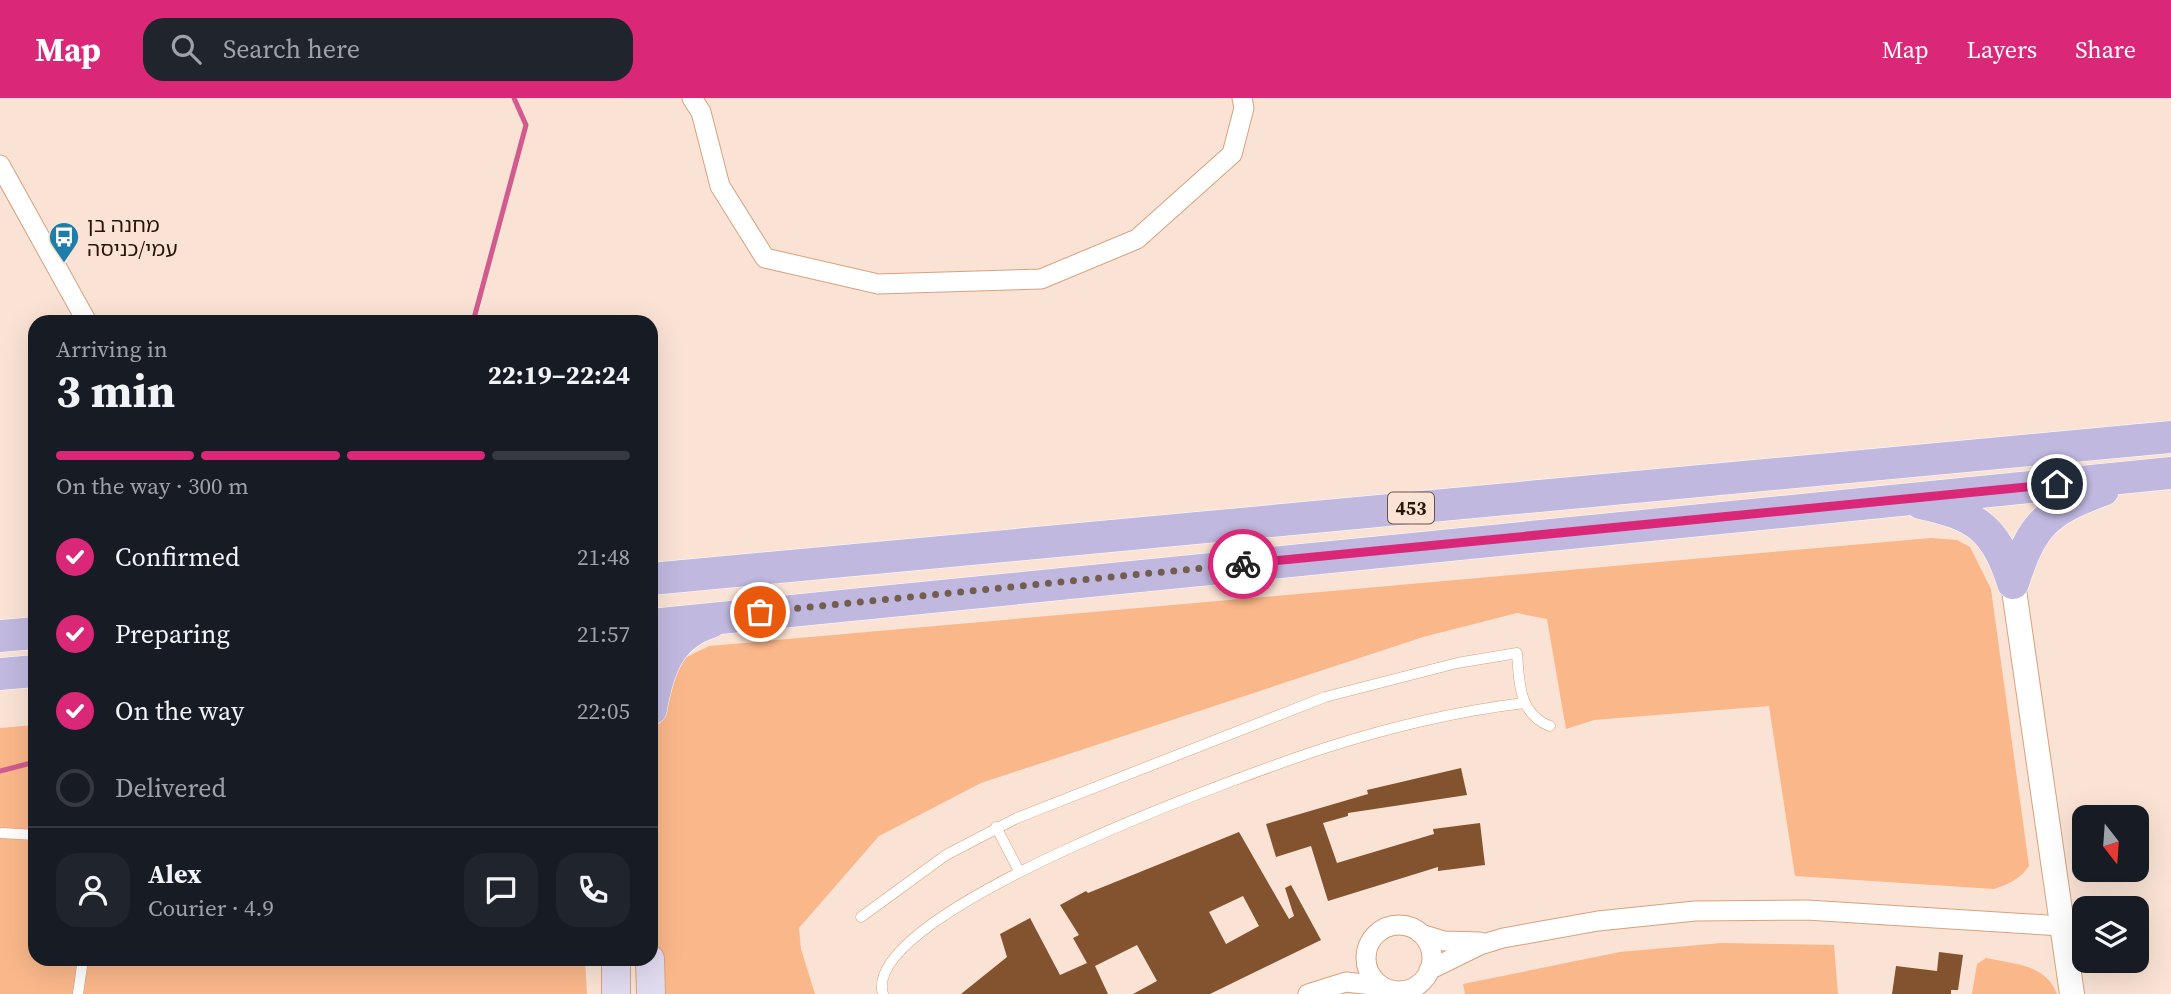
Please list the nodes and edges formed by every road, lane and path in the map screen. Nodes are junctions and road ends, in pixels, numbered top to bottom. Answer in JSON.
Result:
{"nodes":[{"id":1,"x":692,"y":98,"type":"edge"},
{"id":2,"x":1241,"y":98,"type":"edge"},
{"id":3,"x":0,"y":165,"type":"edge"},
{"id":4,"x":83,"y":315,"type":"edge"},
{"id":5,"x":2171,"y":437,"type":"edge"},
{"id":6,"x":2171,"y":473,"type":"edge"},
{"id":7,"x":2139,"y":477,"type":"junction"},
{"id":8,"x":1899,"y":499,"type":"junction"},
{"id":9,"x":658,"y":578,"type":"edge"},
{"id":10,"x":2014,"y":583,"type":"junction"},
{"id":11,"x":732,"y":615,"type":"junction"},
{"id":12,"x":658,"y":624,"type":"edge"},
{"id":13,"x":28,"y":634,"type":"edge"},
{"id":14,"x":0,"y":636,"type":"edge"},
{"id":15,"x":28,"y":672,"type":"edge"},
{"id":16,"x":0,"y":674,"type":"edge"},
{"id":17,"x":658,"y":679,"type":"edge"},
{"id":18,"x":1524,"y":703,"type":"junction"},
{"id":19,"x":1550,"y":726,"type":"dead end"},
{"id":20,"x":996,"y":827,"type":"junction"},
{"id":21,"x":2,"y":833,"type":"dead end"},
{"id":22,"x":28,"y":835,"type":"edge"},
{"id":23,"x":1019,"y":872,"type":"junction"},
{"id":24,"x":861,"y":918,"type":"dead end"},
{"id":25,"x":2062,"y":926,"type":"junction"},
{"id":26,"x":1421,"y":934,"type":"junction"},
{"id":27,"x":1491,"y":941,"type":"junction"},
{"id":28,"x":1368,"y":948,"type":"junction"},
{"id":29,"x":82,"y":966,"type":"edge"},
{"id":30,"x":616,"y":966,"type":"edge"},
{"id":31,"x":649,"y":966,"type":"edge"},
{"id":32,"x":1429,"y":970,"type":"junction"},
{"id":33,"x":1381,"y":986,"type":"junction"},
{"id":34,"x":1315,"y":991,"type":"edge"},
{"id":35,"x":78,"y":994,"type":"edge"},
{"id":36,"x":616,"y":994,"type":"edge"},
{"id":37,"x":651,"y":994,"type":"edge"},
{"id":38,"x":883,"y":994,"type":"edge"},
{"id":39,"x":2072,"y":994,"type":"edge"}],
"edges":[{"from":1,"to":2,"type":"street"},
{"from":3,"to":4,"type":"street"},
{"from":5,"to":9,"type":"main road","number":"453"},
{"from":6,"to":7,"type":"main road","number":"453"},
{"from":7,"to":8,"type":"main road","number":"453"},
{"from":7,"to":10,"type":"main road"},
{"from":8,"to":10,"type":"main road"},
{"from":8,"to":11,"type":"main road","number":"453"},
{"from":10,"to":25,"type":"street"},
{"from":11,"to":12,"type":"main road","number":"453"},
{"from":11,"to":17,"type":"main road"},
{"from":13,"to":14,"type":"main road"},
{"from":15,"to":16,"type":"main road"},
{"from":18,"to":19,"type":"lane"},
{"from":18,"to":20,"type":"lane"},
{"from":18,"to":23,"type":"lane"},
{"from":20,"to":23,"type":"lane"},
{"from":20,"to":24,"type":"lane"},
{"from":21,"to":22,"type":"lane"},
{"from":23,"to":38,"type":"lane"},
{"from":25,"to":27,"type":"street"},
{"from":25,"to":39,"type":"street"},
{"from":26,"to":27,"type":"street"},
{"from":26,"to":28,"type":"street"},
{"from":26,"to":32,"type":"street"},
{"from":27,"to":32,"type":"street"},
{"from":28,"to":33,"type":"street"},
{"from":28,"to":34,"type":"street"},
{"from":29,"to":35,"type":"lane"},
{"from":30,"to":36,"type":"main road"},
{"from":31,"to":37,"type":"main road"},
{"from":32,"to":33,"type":"street"},
{"from":33,"to":34,"type":"street"}]}
